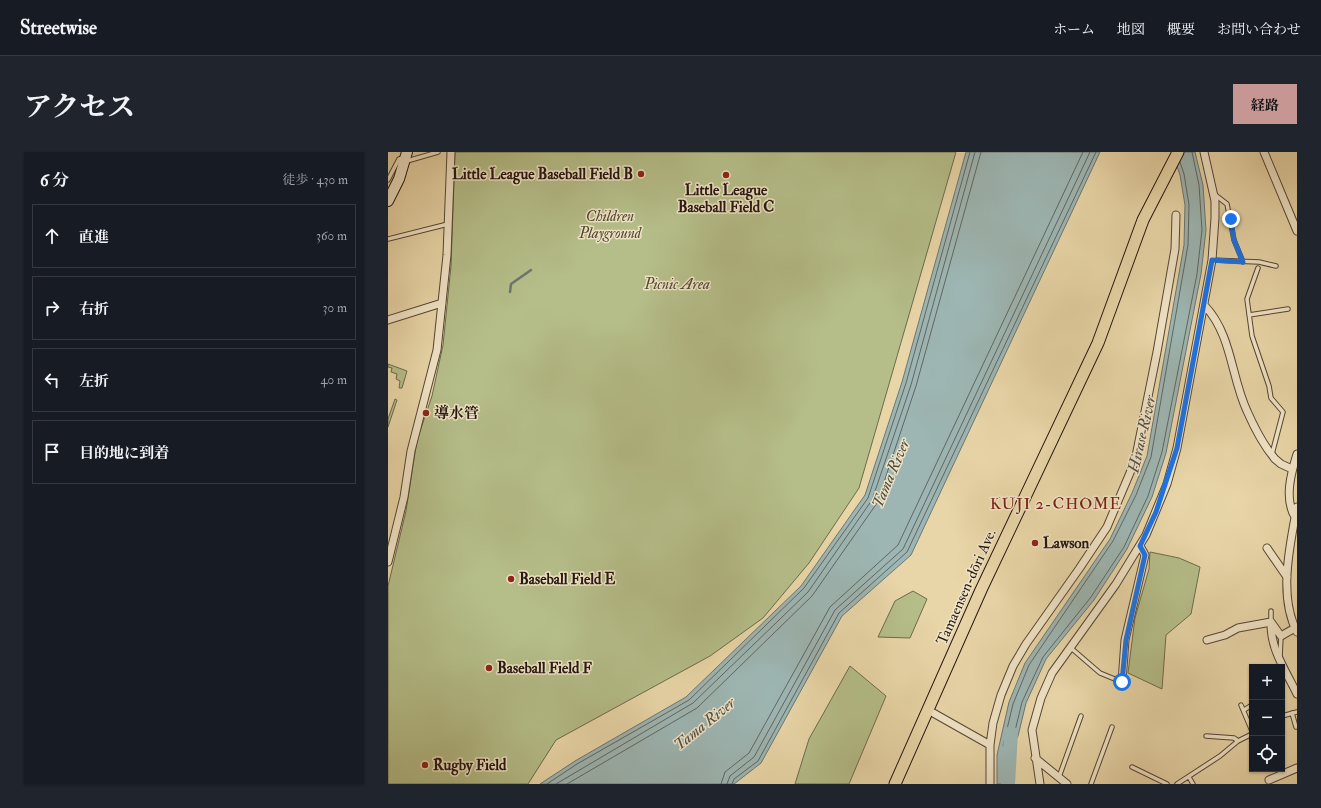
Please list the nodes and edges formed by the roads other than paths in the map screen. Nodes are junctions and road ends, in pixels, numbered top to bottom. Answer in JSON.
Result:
{"nodes":[{"id":1,"x":438,"y":152,"type":"edge"},
{"id":2,"x":451,"y":152,"type":"edge"},
{"id":3,"x":1178,"y":152,"type":"edge"},
{"id":4,"x":1204,"y":152,"type":"edge"},
{"id":5,"x":1264,"y":152,"type":"edge"},
{"id":6,"x":406,"y":156,"type":"edge"},
{"id":7,"x":388,"y":180,"type":"edge"},
{"id":8,"x":1213,"y":194,"type":"junction"},
{"id":9,"x":388,"y":201,"type":"edge"},
{"id":10,"x":1176,"y":215,"type":"dead end"},
{"id":11,"x":449,"y":224,"type":"junction"},
{"id":12,"x":1297,"y":231,"type":"edge"},
{"id":13,"x":388,"y":239,"type":"edge"},
{"id":14,"x":1212,"y":260,"type":"junction"},
{"id":15,"x":1243,"y":262,"type":"junction"},
{"id":16,"x":1276,"y":266,"type":"dead end"},
{"id":17,"x":1258,"y":268,"type":"dead end"},
{"id":18,"x":442,"y":303,"type":"junction"},
{"id":19,"x":1204,"y":306,"type":"junction"},
{"id":20,"x":1288,"y":309,"type":"dead end"},
{"id":21,"x":1249,"y":315,"type":"junction"},
{"id":22,"x":388,"y":320,"type":"edge"},
{"id":23,"x":1297,"y":454,"type":"edge"},
{"id":24,"x":1272,"y":455,"type":"junction"},
{"id":25,"x":1292,"y":469,"type":"junction"},
{"id":26,"x":1297,"y":507,"type":"edge"},
{"id":27,"x":1295,"y":517,"type":"junction"},
{"id":28,"x":1140,"y":546,"type":"junction"},
{"id":29,"x":1267,"y":548,"type":"dead end"},
{"id":30,"x":388,"y":562,"type":"edge"},
{"id":31,"x":1287,"y":577,"type":"junction"},
{"id":32,"x":1272,"y":611,"type":"dead end"},
{"id":33,"x":1271,"y":622,"type":"junction"},
{"id":34,"x":1296,"y":630,"type":"edge"},
{"id":35,"x":1281,"y":636,"type":"junction"},
{"id":36,"x":1207,"y":640,"type":"dead end"},
{"id":37,"x":1070,"y":647,"type":"junction"},
{"id":38,"x":1280,"y":658,"type":"junction"},
{"id":39,"x":1282,"y":664,"type":"edge"},
{"id":40,"x":1285,"y":672,"type":"edge"},
{"id":41,"x":1122,"y":682,"type":"joint"},
{"id":42,"x":1297,"y":694,"type":"edge"},
{"id":43,"x":1241,"y":705,"type":"dead end"},
{"id":44,"x":1249,"y":708,"type":"edge"},
{"id":45,"x":928,"y":710,"type":"junction"},
{"id":46,"x":1244,"y":710,"type":"junction"},
{"id":47,"x":1297,"y":712,"type":"edge"},
{"id":48,"x":1292,"y":713,"type":"junction"},
{"id":49,"x":1285,"y":715,"type":"edge"},
{"id":50,"x":1081,"y":716,"type":"dead end"},
{"id":51,"x":1249,"y":724,"type":"edge"},
{"id":52,"x":1296,"y":727,"type":"edge"},
{"id":53,"x":1112,"y":728,"type":"dead end"},
{"id":54,"x":1249,"y":734,"type":"edge"},
{"id":55,"x":1206,"y":736,"type":"dead end"},
{"id":56,"x":1238,"y":741,"type":"junction"},
{"id":57,"x":990,"y":745,"type":"junction"},
{"id":58,"x":1035,"y":758,"type":"junction"},
{"id":59,"x":1132,"y":767,"type":"dead end"},
{"id":60,"x":1297,"y":768,"type":"edge"},
{"id":61,"x":1059,"y":777,"type":"junction"},
{"id":62,"x":1189,"y":777,"type":"junction"},
{"id":63,"x":1269,"y":780,"type":"dead end"},
{"id":64,"x":895,"y":784,"type":"edge"},
{"id":65,"x":990,"y":784,"type":"edge"},
{"id":66,"x":1040,"y":784,"type":"edge"},
{"id":67,"x":1067,"y":784,"type":"edge"},
{"id":68,"x":1091,"y":784,"type":"edge"},
{"id":69,"x":1167,"y":784,"type":"edge"},
{"id":70,"x":1177,"y":784,"type":"edge"},
{"id":71,"x":1193,"y":784,"type":"edge"}],
"edges":[{"from":1,"to":6,"type":"lane"},
{"from":2,"to":11,"type":"street"},
{"from":3,"to":45,"type":"main road","name":"Tamaensen-dōri Ave."},
{"from":4,"to":8,"type":"street"},
{"from":5,"to":12,"type":"street"},
{"from":6,"to":7,"type":"lane"},
{"from":6,"to":9,"type":"street"},
{"from":8,"to":14,"type":"street"},
{"from":8,"to":15,"type":"lane"},
{"from":10,"to":57,"type":"street"},
{"from":11,"to":13,"type":"lane"},
{"from":11,"to":18,"type":"street"},
{"from":14,"to":15,"type":"lane"},
{"from":14,"to":19,"type":"street"},
{"from":15,"to":16,"type":"lane"},
{"from":17,"to":21,"type":"lane"},
{"from":18,"to":22,"type":"street"},
{"from":18,"to":30,"type":"street"},
{"from":19,"to":24,"type":"street"},
{"from":19,"to":28,"type":"street"},
{"from":20,"to":21,"type":"lane"},
{"from":21,"to":24,"type":"lane"},
{"from":23,"to":25,"type":"street"},
{"from":24,"to":25,"type":"street"},
{"from":25,"to":27,"type":"street"},
{"from":26,"to":27,"type":"street"},
{"from":27,"to":31,"type":"street"},
{"from":28,"to":37,"type":"street"},
{"from":28,"to":41,"type":"street"},
{"from":29,"to":31,"type":"street"},
{"from":31,"to":34,"type":"street"},
{"from":32,"to":33,"type":"lane"},
{"from":33,"to":35,"type":"street"},
{"from":33,"to":36,"type":"street"},
{"from":33,"to":38,"type":"street"},
{"from":34,"to":35,"type":"street"},
{"from":35,"to":38,"type":"lane"},
{"from":37,"to":41,"type":"lane"},
{"from":37,"to":58,"type":"street"},
{"from":38,"to":39,"type":"street"},
{"from":40,"to":42,"type":"street"},
{"from":43,"to":46,"type":"lane"},
{"from":44,"to":46,"type":"lane"},
{"from":45,"to":57,"type":"street"},
{"from":45,"to":64,"type":"main road","name":"Tamaensen-dōri Ave."},
{"from":46,"to":51,"type":"lane"},
{"from":47,"to":48,"type":"lane"},
{"from":48,"to":49,"type":"lane"},
{"from":48,"to":52,"type":"lane"},
{"from":50,"to":61,"type":"lane"},
{"from":53,"to":68,"type":"lane"},
{"from":54,"to":56,"type":"lane"},
{"from":55,"to":56,"type":"lane"},
{"from":56,"to":62,"type":"lane"},
{"from":57,"to":65,"type":"street"},
{"from":58,"to":61,"type":"street"},
{"from":58,"to":66,"type":"street"},
{"from":59,"to":69,"type":"lane"},
{"from":60,"to":63,"type":"street"},
{"from":61,"to":67,"type":"street"},
{"from":62,"to":70,"type":"lane"},
{"from":62,"to":71,"type":"lane"}]}
